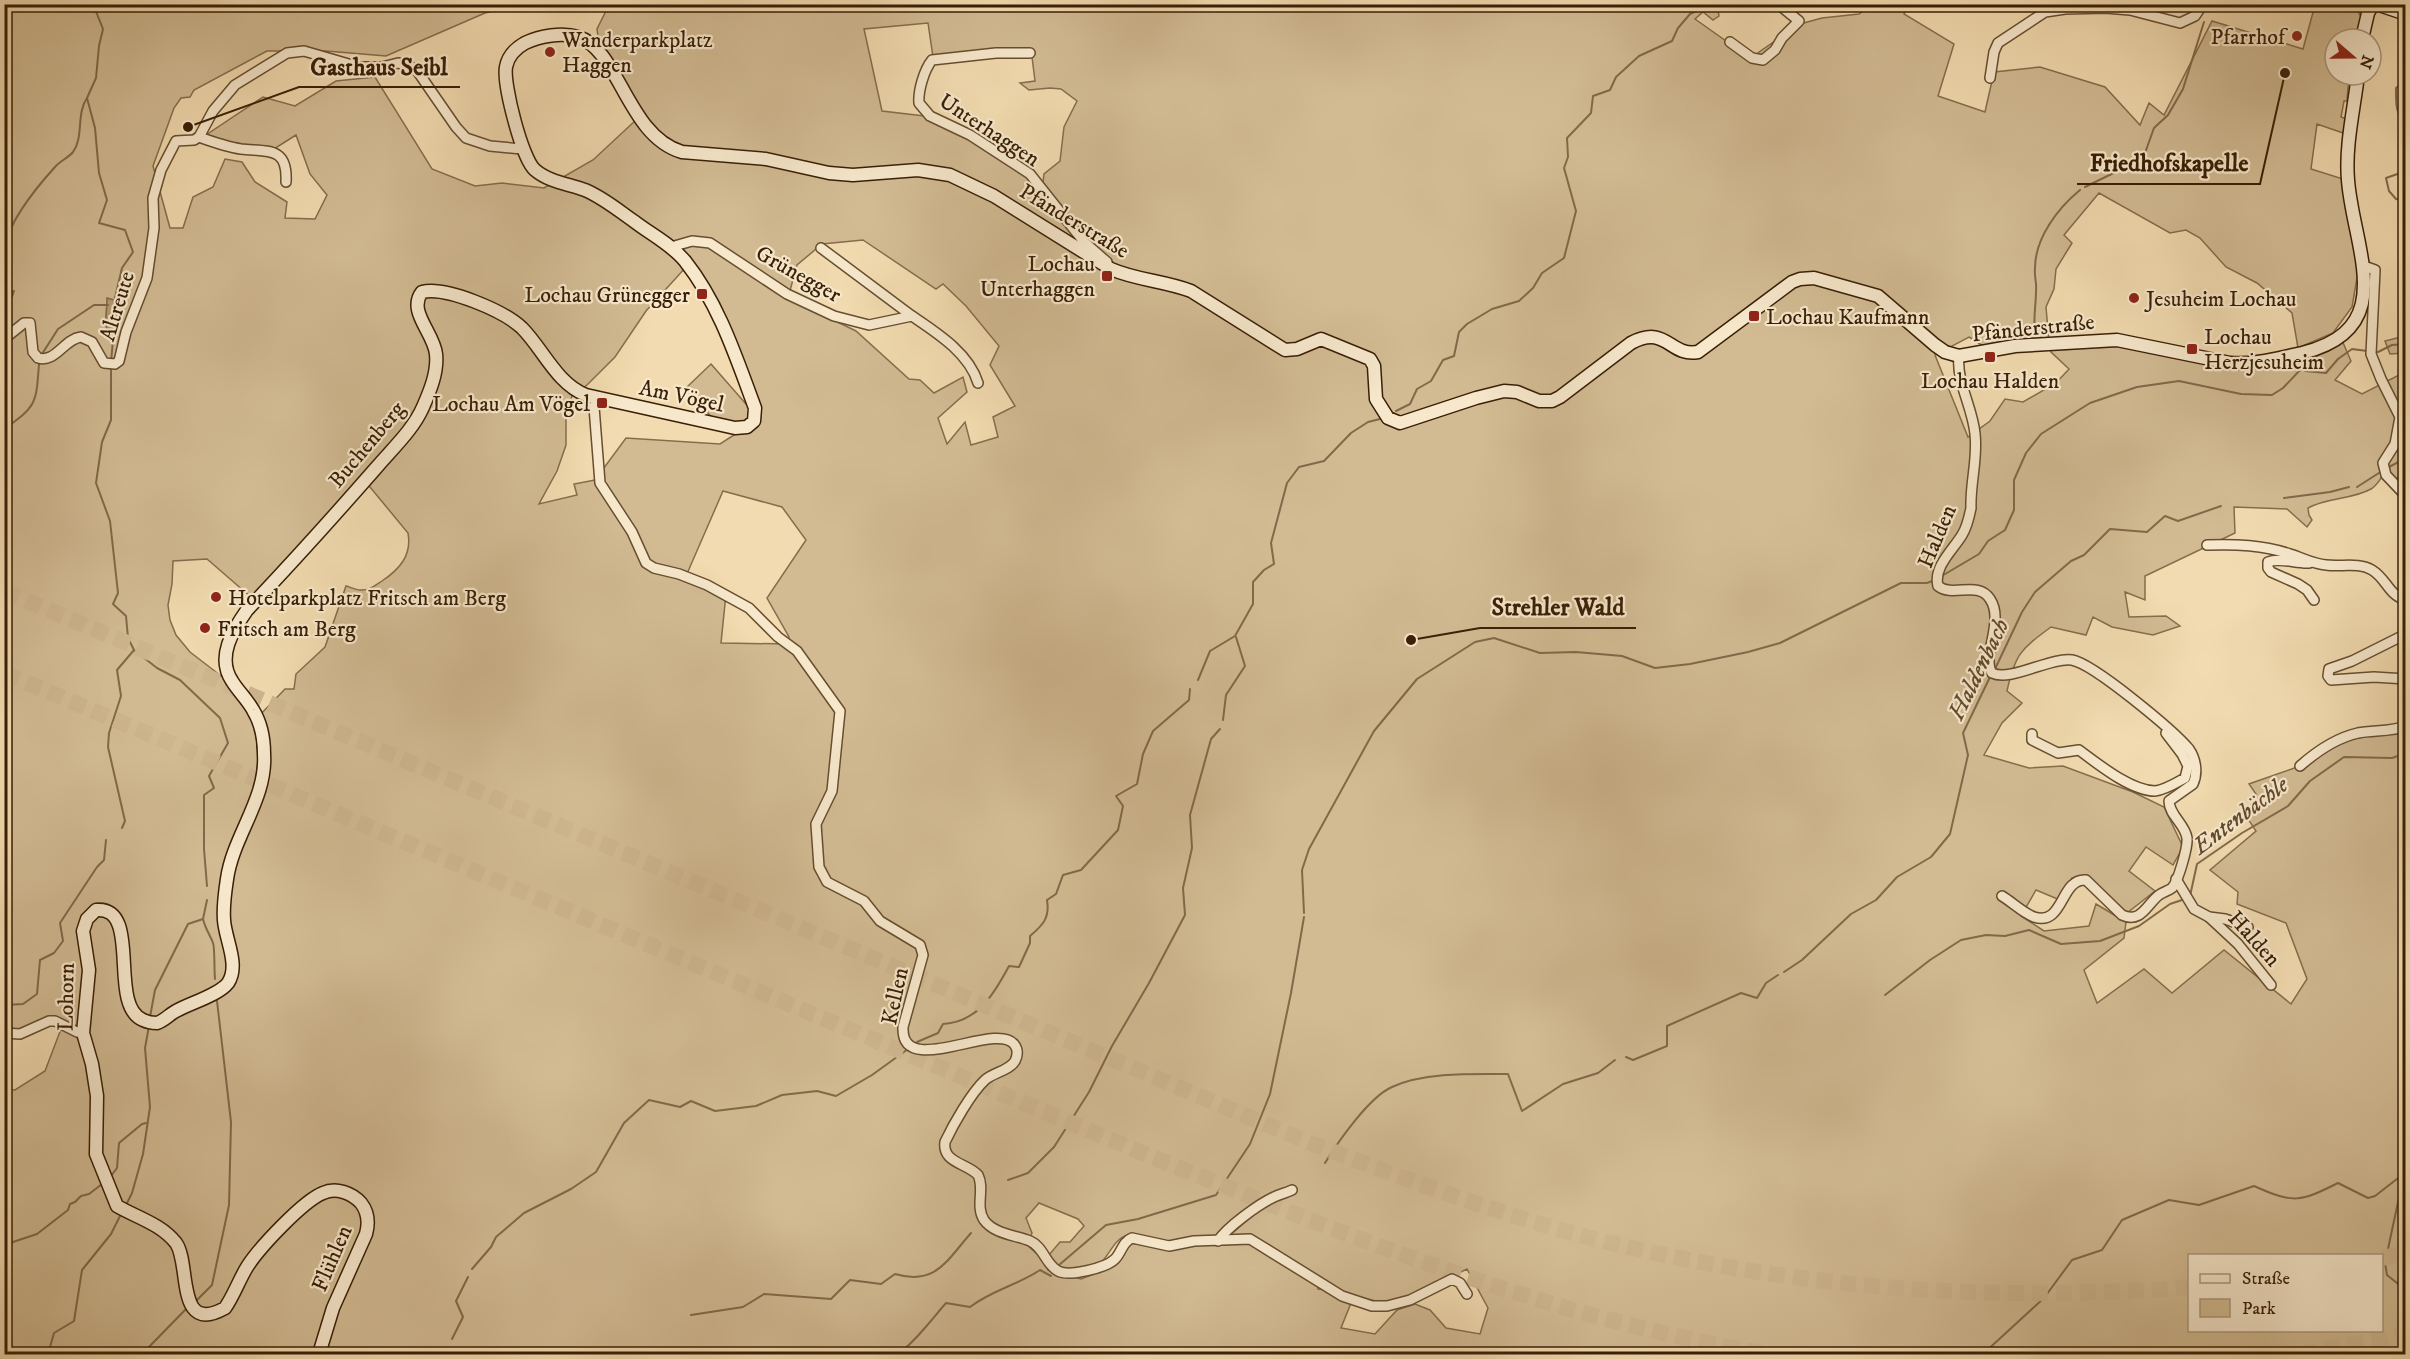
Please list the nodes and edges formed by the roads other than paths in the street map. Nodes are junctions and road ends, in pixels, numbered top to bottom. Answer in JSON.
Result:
{"nodes":[{"id":1,"x":1778,"y":4,"type":"edge"},
{"id":2,"x":2204,"y":4,"type":"edge"},
{"id":3,"x":2374,"y":4,"type":"edge"},
{"id":4,"x":2406,"y":14,"type":"edge"},
{"id":5,"x":2365,"y":27,"type":"edge"},
{"id":6,"x":1730,"y":42,"type":"dead end"},
{"id":7,"x":1030,"y":53,"type":"dead end"},
{"id":8,"x":1990,"y":78,"type":"dead end"},
{"id":9,"x":2357,"y":87,"type":"edge"},
{"id":10,"x":199,"y":137,"type":"junction"},
{"id":11,"x":522,"y":149,"type":"junction"},
{"id":12,"x":286,"y":182,"type":"dead end"},
{"id":13,"x":671,"y":247,"type":"junction"},
{"id":14,"x":821,"y":248,"type":"dead end"},
{"id":15,"x":2364,"y":266,"type":"junction"},
{"id":16,"x":1111,"y":269,"type":"junction"},
{"id":17,"x":912,"y":316,"type":"junction"},
{"id":18,"x":4,"y":339,"type":"edge"},
{"id":19,"x":541,"y":351,"type":"joint"},
{"id":20,"x":1959,"y":356,"type":"junction"},
{"id":21,"x":978,"y":383,"type":"dead end"},
{"id":22,"x":596,"y":398,"type":"junction"},
{"id":23,"x":755,"y":418,"type":"joint"},
{"id":24,"x":2406,"y":496,"type":"edge"},
{"id":25,"x":2207,"y":545,"type":"dead end"},
{"id":26,"x":2313,"y":563,"type":"junction"},
{"id":27,"x":2314,"y":600,"type":"dead end"},
{"id":28,"x":2406,"y":600,"type":"edge"},
{"id":29,"x":2406,"y":634,"type":"edge"},
{"id":30,"x":2406,"y":679,"type":"edge"},
{"id":31,"x":257,"y":718,"type":"joint"},
{"id":32,"x":2162,"y":725,"type":"junction"},
{"id":33,"x":2406,"y":726,"type":"edge"},
{"id":34,"x":2031,"y":734,"type":"dead end"},
{"id":35,"x":2300,"y":766,"type":"dead end"},
{"id":36,"x":2176,"y":879,"type":"junction"},
{"id":37,"x":2002,"y":896,"type":"dead end"},
{"id":38,"x":2209,"y":917,"type":"junction"},
{"id":39,"x":2248,"y":927,"type":"dead end"},
{"id":40,"x":2271,"y":985,"type":"dead end"},
{"id":41,"x":4,"y":1033,"type":"edge"},
{"id":42,"x":83,"y":1033,"type":"junction"},
{"id":43,"x":1292,"y":1190,"type":"dead end"},
{"id":44,"x":339,"y":1191,"type":"joint"},
{"id":45,"x":1218,"y":1241,"type":"junction"},
{"id":46,"x":1467,"y":1294,"type":"dead end"},
{"id":47,"x":319,"y":1354,"type":"edge"}],
"edges":[{"from":1,"to":6,"type":"street"},
{"from":2,"to":8,"type":"street"},
{"from":3,"to":4,"type":"street"},
{"from":3,"to":5,"type":"street"},
{"from":7,"to":16,"type":"street","name":"Unterhaggen"},
{"from":9,"to":15,"type":"street","name":"Pfänderstraße"},
{"from":10,"to":11,"type":"street"},
{"from":10,"to":12,"type":"street"},
{"from":10,"to":18,"type":"street","name":"Altreute"},
{"from":11,"to":13,"type":"street","name":"Pfänderstraße"},
{"from":11,"to":16,"type":"street","name":"Pfänderstraße"},
{"from":13,"to":17,"type":"street","name":"Grünegger"},
{"from":13,"to":23,"type":"street","name":"Pfänderstraße"},
{"from":14,"to":17,"type":"street","name":"Grünegger"},
{"from":15,"to":20,"type":"street","name":"Pfänderstraße"},
{"from":15,"to":24,"type":"street"},
{"from":16,"to":20,"type":"street","name":"Pfänderstraße"},
{"from":17,"to":21,"type":"street","name":"Grünegger"},
{"from":19,"to":22,"type":"street","name":"Am Vögel"},
{"from":19,"to":31,"type":"street","name":"Buchenberg"},
{"from":20,"to":32,"type":"street","name":"Halden"},
{"from":22,"to":23,"type":"street","name":"Am Vögel"},
{"from":22,"to":45,"type":"street","name":"Kellen"},
{"from":25,"to":26,"type":"street"},
{"from":26,"to":27,"type":"street"},
{"from":26,"to":28,"type":"street"},
{"from":29,"to":30,"type":"street"},
{"from":31,"to":42,"type":"street","name":"Lohorn"},
{"from":32,"to":34,"type":"street","name":"Halden"},
{"from":32,"to":36,"type":"street","name":"Halden"},
{"from":33,"to":35,"type":"street"},
{"from":36,"to":37,"type":"street","name":"Halden"},
{"from":36,"to":38,"type":"street","name":"Halden"},
{"from":38,"to":39,"type":"street","name":"Halden"},
{"from":38,"to":40,"type":"street","name":"Halden"},
{"from":41,"to":42,"type":"street"},
{"from":42,"to":44,"type":"street","name":"Lohorn"},
{"from":43,"to":45,"type":"street"},
{"from":44,"to":47,"type":"street","name":"Flühlen"},
{"from":45,"to":46,"type":"street"}]}
